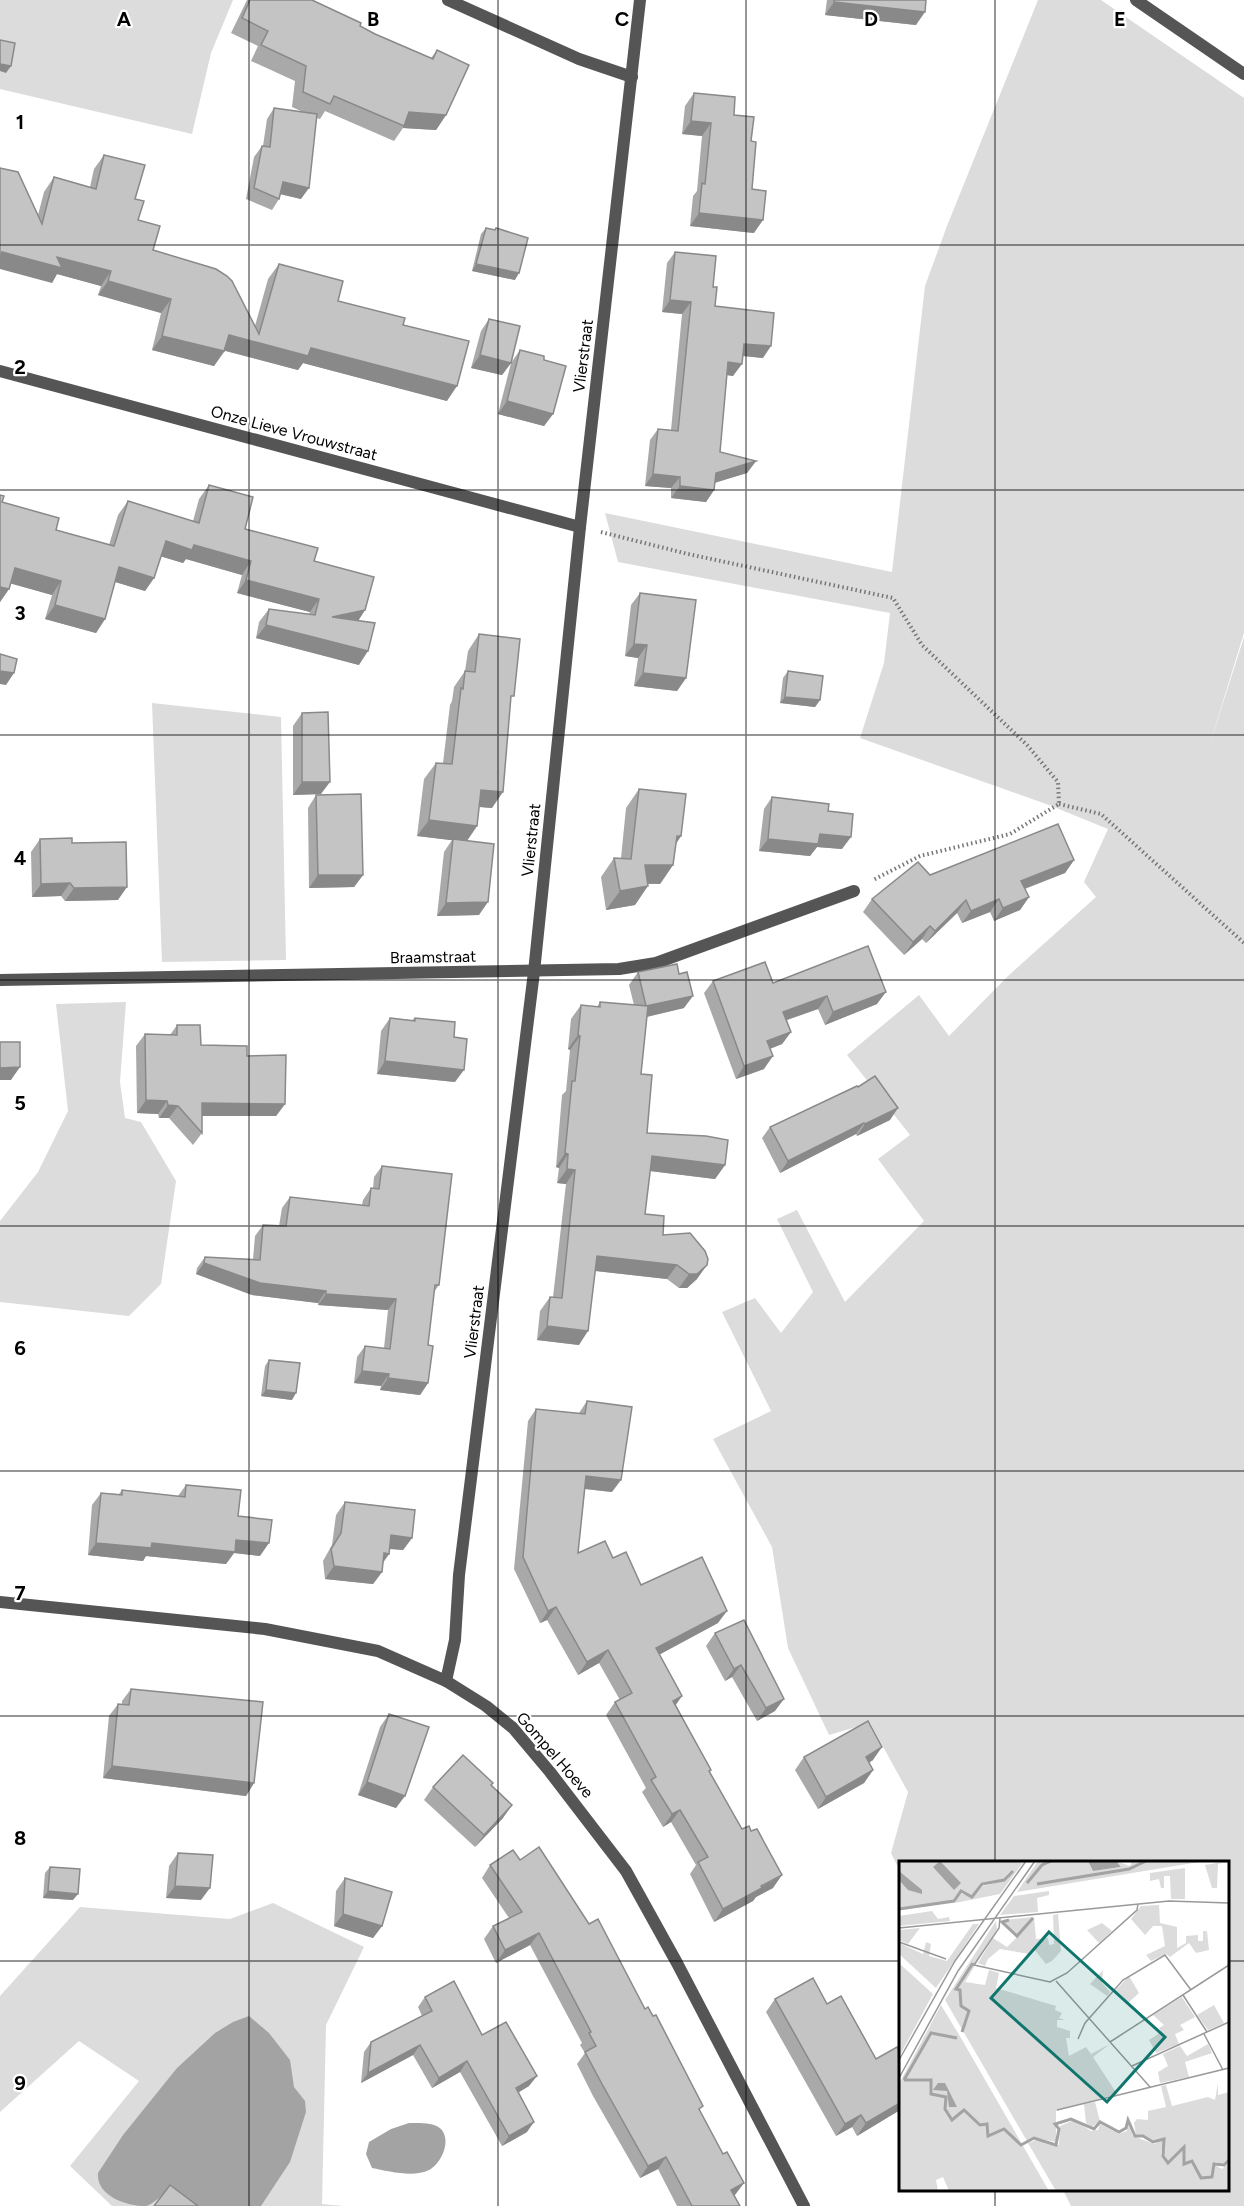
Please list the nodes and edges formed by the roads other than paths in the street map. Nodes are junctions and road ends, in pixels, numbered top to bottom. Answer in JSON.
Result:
{"nodes":[{"id":1,"x":448,"y":0,"type":"edge"},
{"id":2,"x":640,"y":0,"type":"edge"},
{"id":3,"x":1136,"y":0,"type":"edge"},
{"id":4,"x":1244,"y":74,"type":"edge"},
{"id":5,"x":632,"y":77,"type":"junction"},
{"id":6,"x":0,"y":371,"type":"edge"},
{"id":7,"x":580,"y":527,"type":"junction"},
{"id":8,"x":854,"y":891,"type":"road end"},
{"id":9,"x":534,"y":972,"type":"junction"},
{"id":10,"x":0,"y":980,"type":"edge"},
{"id":11,"x":0,"y":1602,"type":"edge"},
{"id":12,"x":446,"y":1681,"type":"junction"},
{"id":13,"x":804,"y":2206,"type":"edge"}],
"edges":[{"from":1,"to":5,"type":"street"},
{"from":2,"to":5,"type":"street","name":"Vlierstraat"},
{"from":3,"to":4,"type":"street"},
{"from":5,"to":7,"type":"street","name":"Vlierstraat"},
{"from":6,"to":7,"type":"street","name":"Onze Lieve Vrouwstraat"},
{"from":7,"to":9,"type":"street","name":"Vlierstraat"},
{"from":8,"to":9,"type":"street","name":"Braamstraat"},
{"from":9,"to":10,"type":"street","name":"Braamstraat"},
{"from":9,"to":12,"type":"street","name":"Vlierstraat"},
{"from":11,"to":12,"type":"street","name":"Gompel Hoeve"},
{"from":12,"to":13,"type":"street","name":"Gompel Hoeve"}]}
